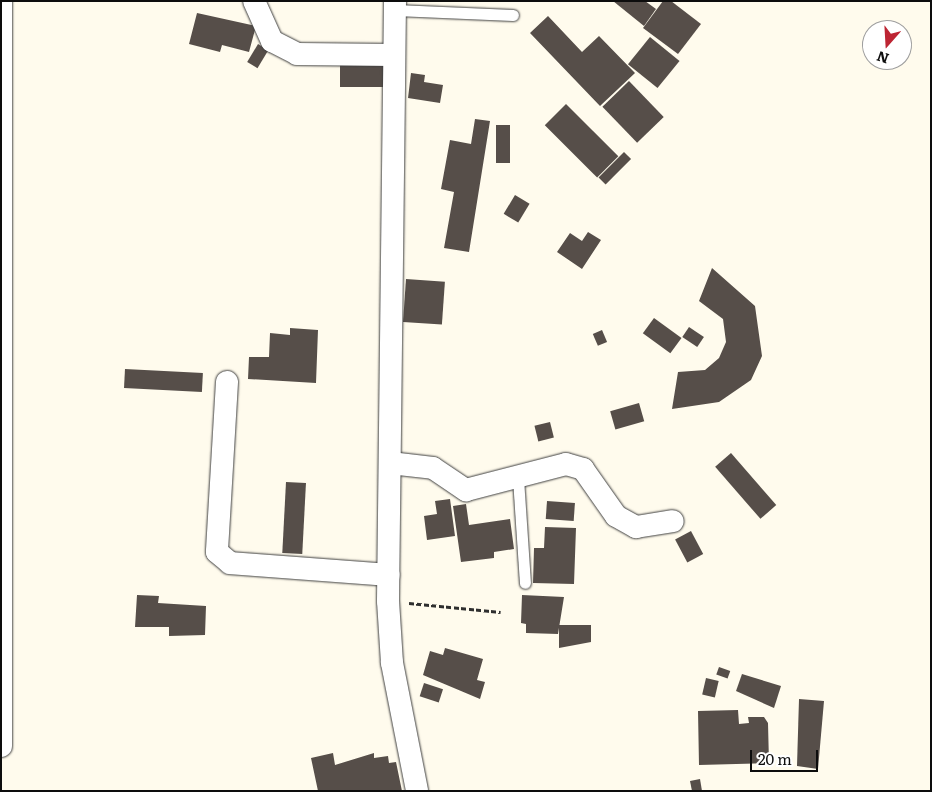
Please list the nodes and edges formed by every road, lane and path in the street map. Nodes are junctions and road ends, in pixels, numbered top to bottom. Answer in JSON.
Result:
{"nodes":[{"id":1,"x":1,"y":1,"type":"edge"},
{"id":2,"x":254,"y":1,"type":"edge"},
{"id":3,"x":395,"y":6,"type":"edge"},
{"id":4,"x":513,"y":15,"type":"dead end"},
{"id":5,"x":394,"y":55,"type":"junction"},
{"id":6,"x":227,"y":382,"type":"dead end"},
{"id":7,"x":390,"y":463,"type":"junction"},
{"id":8,"x":518,"y":478,"type":"junction"},
{"id":9,"x":673,"y":522,"type":"dead end"},
{"id":10,"x":389,"y":575,"type":"junction"},
{"id":11,"x":525,"y":583,"type":"dead end"},
{"id":12,"x":388,"y":601,"type":"junction"},
{"id":13,"x":501,"y":612,"type":"dead end"},
{"id":14,"x":1,"y":746,"type":"edge"},
{"id":15,"x":417,"y":791,"type":"edge"}],
"edges":[{"from":1,"to":14,"type":"street"},
{"from":2,"to":5,"type":"street"},
{"from":3,"to":4,"type":"lane"},
{"from":3,"to":5,"type":"street"},
{"from":5,"to":7,"type":"street"},
{"from":6,"to":10,"type":"street"},
{"from":7,"to":8,"type":"street"},
{"from":7,"to":10,"type":"street"},
{"from":8,"to":9,"type":"street"},
{"from":8,"to":11,"type":"lane"},
{"from":10,"to":12,"type":"street"},
{"from":12,"to":13,"type":"path"},
{"from":12,"to":15,"type":"street"}]}
